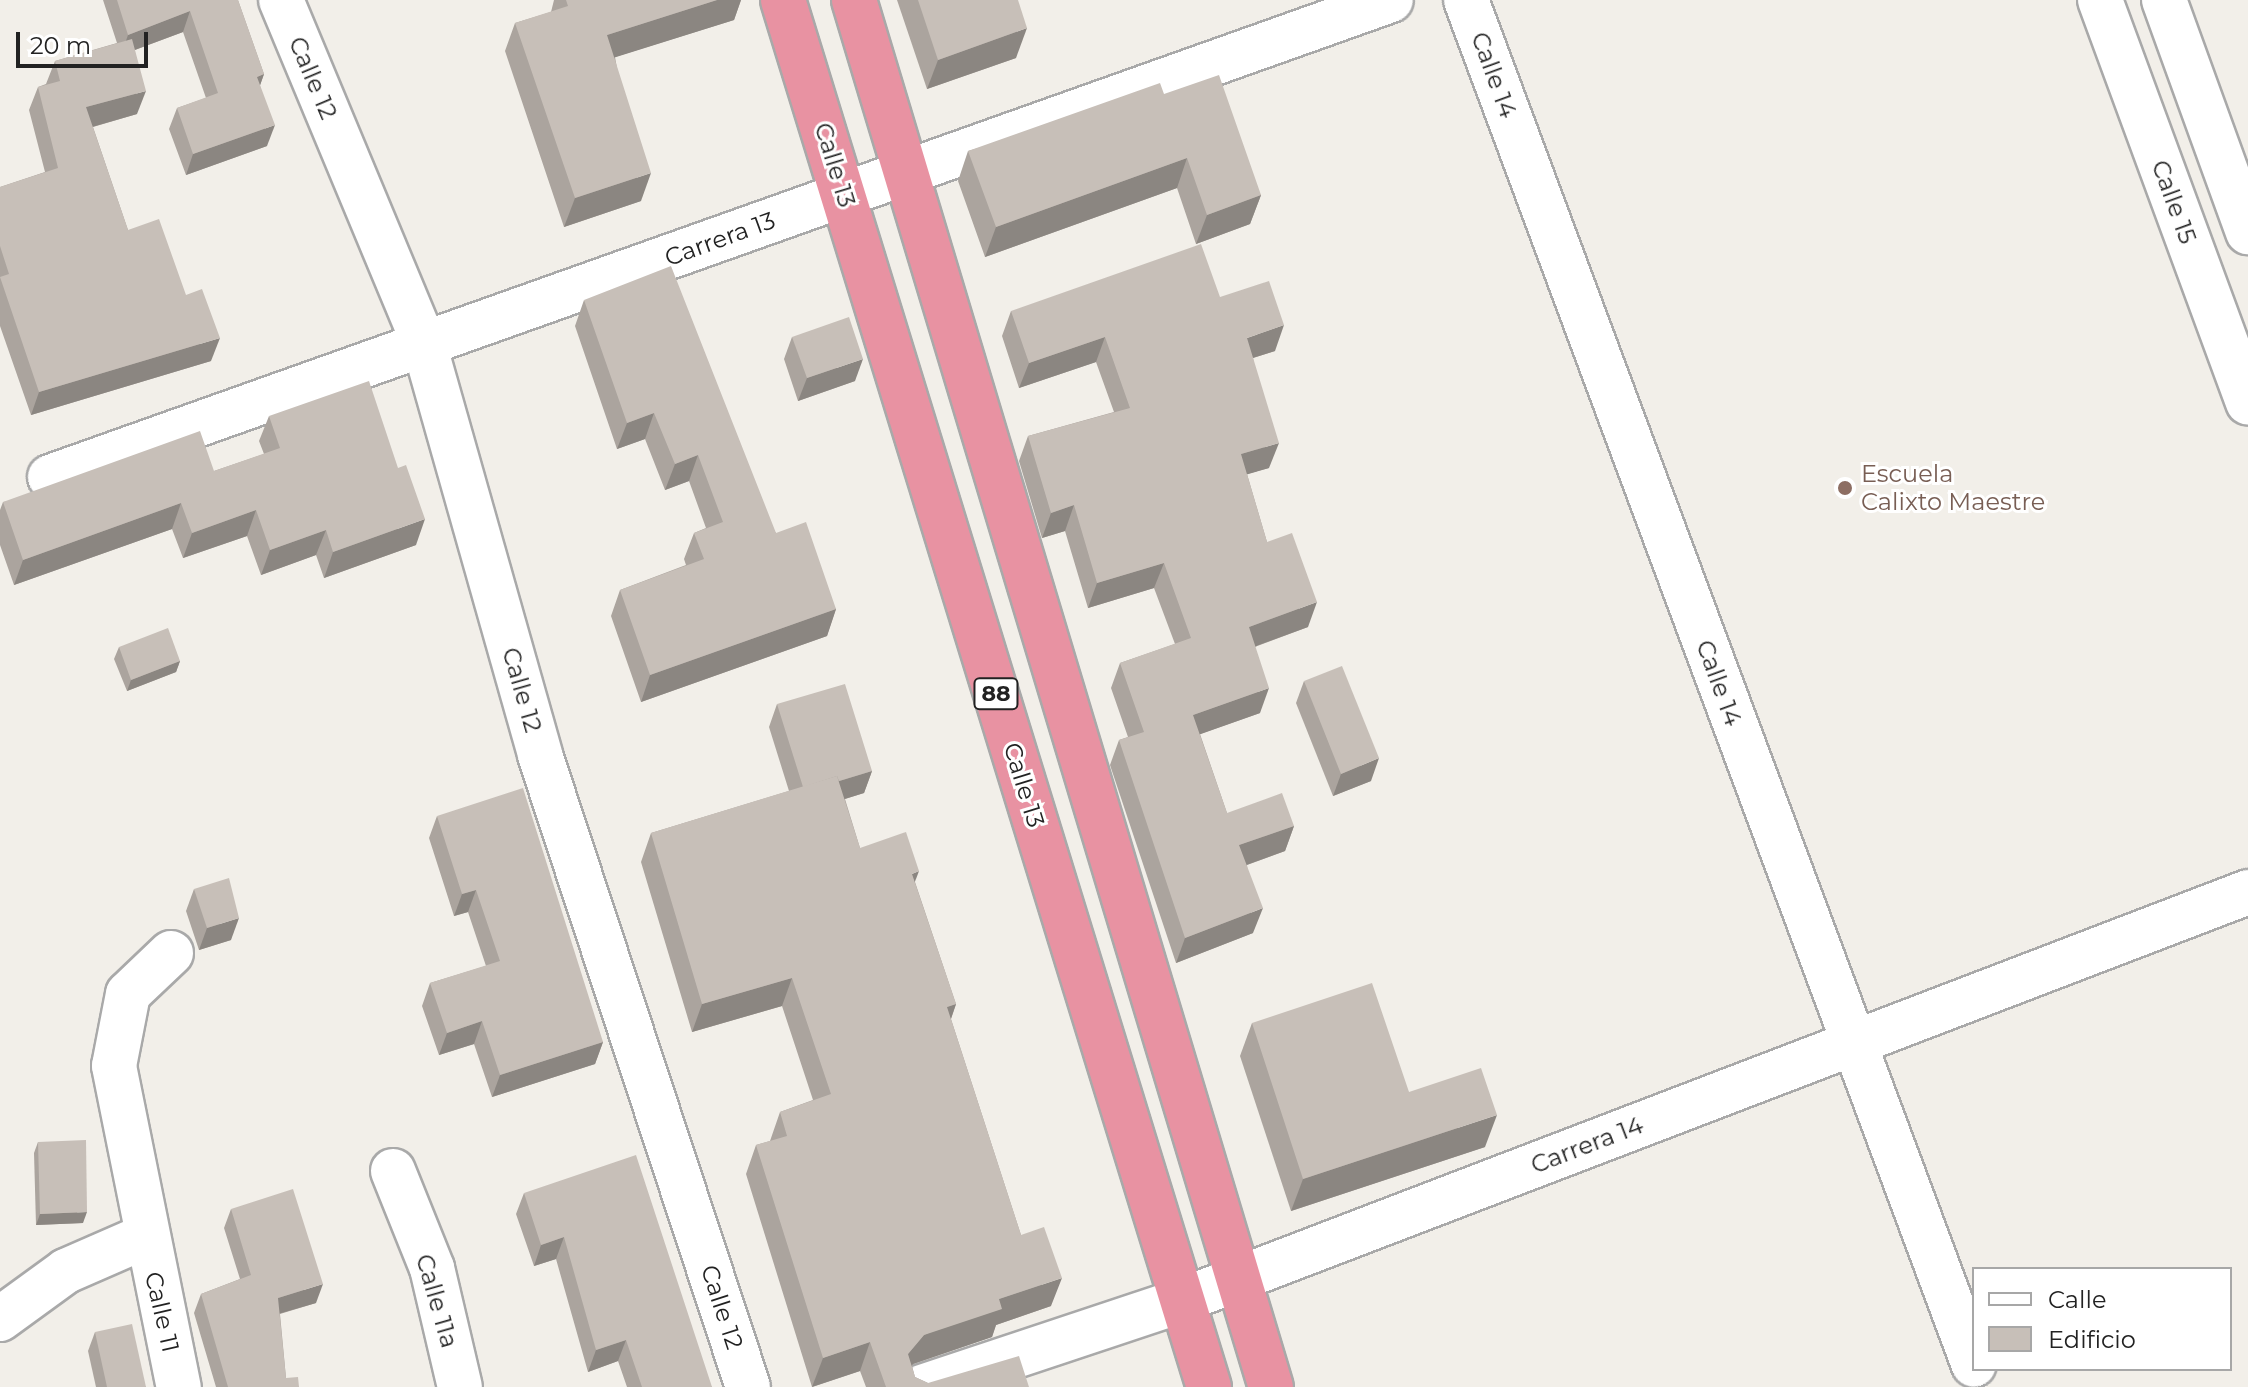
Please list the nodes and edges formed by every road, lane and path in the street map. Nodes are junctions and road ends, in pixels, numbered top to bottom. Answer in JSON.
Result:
{"nodes":[{"id":1,"x":281,"y":0,"type":"edge"},
{"id":2,"x":783,"y":0,"type":"edge"},
{"id":3,"x":854,"y":0,"type":"edge"},
{"id":4,"x":1391,"y":0,"type":"edge"},
{"id":5,"x":1466,"y":0,"type":"edge"},
{"id":6,"x":2100,"y":0,"type":"edge"},
{"id":7,"x":2164,"y":0,"type":"edge"},
{"id":8,"x":911,"y":171,"type":"junction"},
{"id":9,"x":845,"y":195,"type":"junction"},
{"id":10,"x":2248,"y":232,"type":"edge"},
{"id":11,"x":424,"y":344,"type":"junction"},
{"id":12,"x":2248,"y":403,"type":"edge"},
{"id":13,"x":50,"y":477,"type":"dead end"},
{"id":14,"x":2248,"y":892,"type":"edge"},
{"id":15,"x":171,"y":953,"type":"dead end"},
{"id":16,"x":1852,"y":1044,"type":"junction"},
{"id":17,"x":393,"y":1171,"type":"dead end"},
{"id":18,"x":144,"y":1237,"type":"junction"},
{"id":19,"x":1235,"y":1280,"type":"junction"},
{"id":20,"x":1180,"y":1301,"type":"junction"},
{"id":21,"x":0,"y":1319,"type":"edge"},
{"id":22,"x":1972,"y":1359,"type":"edge"},
{"id":23,"x":179,"y":1387,"type":"edge"},
{"id":24,"x":460,"y":1387,"type":"edge"},
{"id":25,"x":748,"y":1387,"type":"edge"},
{"id":26,"x":922,"y":1387,"type":"edge"},
{"id":27,"x":1209,"y":1387,"type":"edge"},
{"id":28,"x":1271,"y":1387,"type":"edge"}],
"edges":[{"from":1,"to":11,"type":"street","name":"Calle 12"},
{"from":2,"to":9,"type":"highway","name":"Calle 13","number":"88"},
{"from":3,"to":8,"type":"highway"},
{"from":4,"to":8,"type":"street","name":"Carrera 13"},
{"from":5,"to":16,"type":"street","name":"Calle 14"},
{"from":6,"to":12,"type":"street","name":"Calle 15"},
{"from":7,"to":10,"type":"street"},
{"from":8,"to":9,"type":"street","name":"Carrera 13"},
{"from":8,"to":19,"type":"highway"},
{"from":9,"to":11,"type":"street","name":"Carrera 13"},
{"from":9,"to":20,"type":"highway","name":"Calle 13","number":"88"},
{"from":11,"to":13,"type":"street","name":"Carrera 13"},
{"from":11,"to":25,"type":"street","name":"Calle 12"},
{"from":14,"to":16,"type":"street","name":"Carrera 14"},
{"from":15,"to":18,"type":"street","name":"Calle 11"},
{"from":16,"to":19,"type":"street","name":"Carrera 14"},
{"from":16,"to":22,"type":"street","name":"Calle 14"},
{"from":17,"to":24,"type":"street","name":"Calle 11a"},
{"from":18,"to":21,"type":"street"},
{"from":18,"to":23,"type":"street","name":"Calle 11"},
{"from":19,"to":20,"type":"street","name":"Carrera 14"},
{"from":19,"to":28,"type":"highway"},
{"from":20,"to":26,"type":"street","name":"Carrera 14"},
{"from":20,"to":27,"type":"highway","name":"Calle 13","number":"88"}]}
